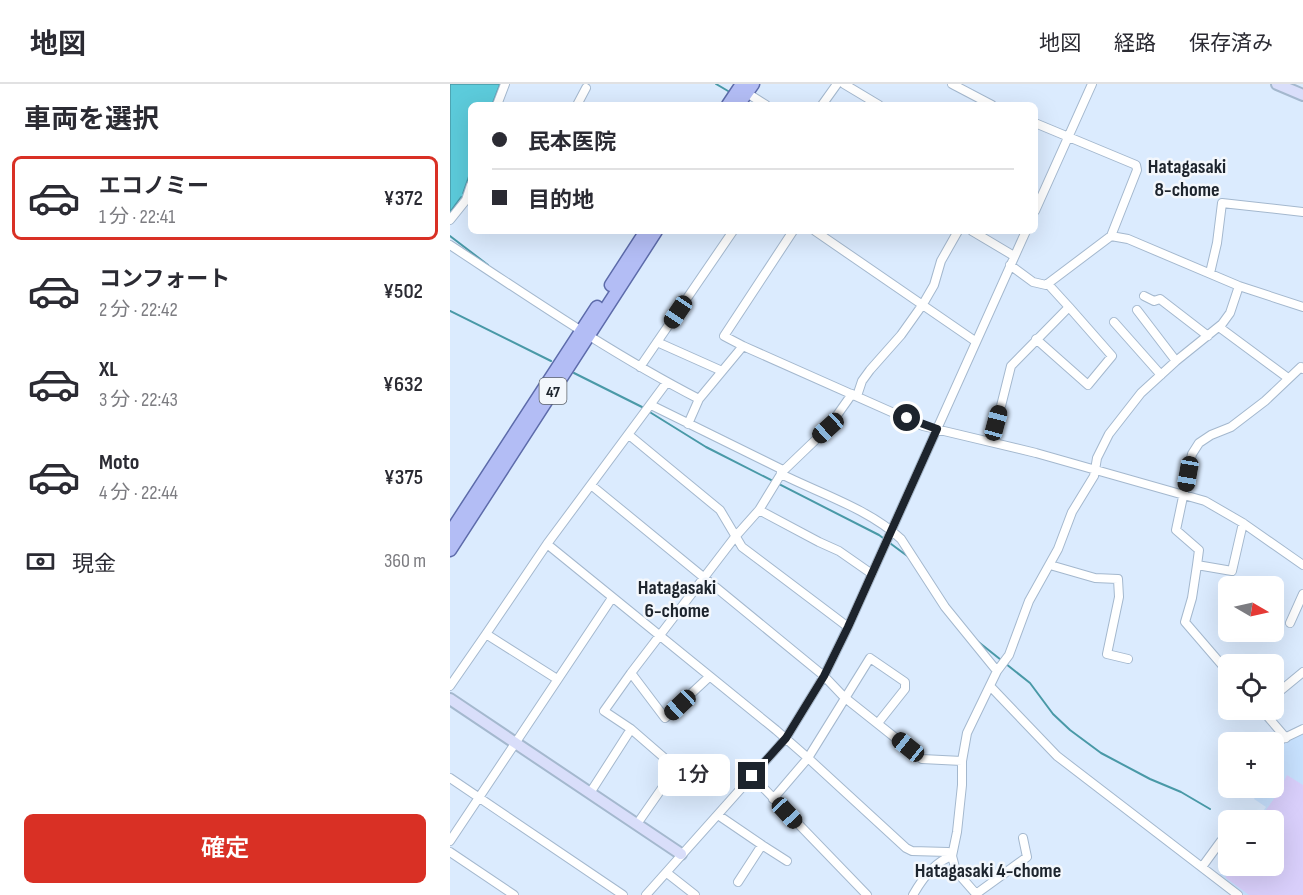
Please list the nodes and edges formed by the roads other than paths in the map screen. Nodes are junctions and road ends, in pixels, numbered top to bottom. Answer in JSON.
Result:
{"nodes":[{"id":1,"x":505,"y":84,"type":"edge"},
{"id":2,"x":844,"y":84,"type":"edge"},
{"id":3,"x":952,"y":84,"type":"edge"},
{"id":4,"x":1092,"y":84,"type":"edge"},
{"id":5,"x":1277,"y":84,"type":"edge"},
{"id":6,"x":835,"y":85,"type":"edge"},
{"id":7,"x":747,"y":87,"type":"edge"},
{"id":8,"x":586,"y":88,"type":"dead end"},
{"id":9,"x":1303,"y":95,"type":"edge"},
{"id":10,"x":498,"y":102,"type":"edge"},
{"id":11,"x":579,"y":102,"type":"edge"},
{"id":12,"x":731,"y":102,"type":"edge"},
{"id":13,"x":740,"y":102,"type":"edge"},
{"id":14,"x":763,"y":102,"type":"edge"},
{"id":15,"x":824,"y":102,"type":"edge"},
{"id":16,"x":874,"y":102,"type":"edge"},
{"id":17,"x":986,"y":102,"type":"edge"},
{"id":18,"x":1038,"y":124,"type":"edge"},
{"id":19,"x":1068,"y":138,"type":"junction"},
{"id":20,"x":468,"y":192,"type":"edge"},
{"id":21,"x":1038,"y":204,"type":"edge"},
{"id":22,"x":1303,"y":212,"type":"edge"},
{"id":23,"x":450,"y":220,"type":"edge"},
{"id":24,"x":644,"y":234,"type":"edge"},
{"id":25,"x":654,"y":234,"type":"edge"},
{"id":26,"x":731,"y":234,"type":"edge"},
{"id":27,"x":791,"y":234,"type":"edge"},
{"id":28,"x":819,"y":234,"type":"edge"},
{"id":29,"x":956,"y":234,"type":"edge"},
{"id":30,"x":977,"y":234,"type":"edge"},
{"id":31,"x":1025,"y":234,"type":"edge"},
{"id":32,"x":1111,"y":236,"type":"junction"},
{"id":33,"x":450,"y":245,"type":"edge"},
{"id":34,"x":1014,"y":256,"type":"junction"},
{"id":35,"x":1010,"y":265,"type":"junction"},
{"id":36,"x":1210,"y":273,"type":"junction"},
{"id":37,"x":1048,"y":284,"type":"junction"},
{"id":38,"x":1239,"y":286,"type":"junction"},
{"id":39,"x":1144,"y":296,"type":"dead end"},
{"id":40,"x":923,"y":304,"type":"junction"},
{"id":41,"x":1069,"y":307,"type":"junction"},
{"id":42,"x":1303,"y":307,"type":"edge"},
{"id":43,"x":1137,"y":309,"type":"dead end"},
{"id":44,"x":1114,"y":322,"type":"dead end"},
{"id":45,"x":1219,"y":327,"type":"junction"},
{"id":46,"x":584,"y":334,"type":"junction"},
{"id":47,"x":1208,"y":336,"type":"junction"},
{"id":48,"x":1036,"y":339,"type":"junction"},
{"id":49,"x":975,"y":341,"type":"junction"},
{"id":50,"x":657,"y":342,"type":"junction"},
{"id":51,"x":743,"y":346,"type":"junction"},
{"id":52,"x":1176,"y":360,"type":"junction"},
{"id":53,"x":640,"y":368,"type":"junction"},
{"id":54,"x":1303,"y":369,"type":"edge"},
{"id":55,"x":722,"y":371,"type":"junction"},
{"id":56,"x":1161,"y":375,"type":"junction"},
{"id":57,"x":1288,"y":378,"type":"junction"},
{"id":58,"x":667,"y":382,"type":"junction"},
{"id":59,"x":855,"y":395,"type":"junction"},
{"id":60,"x":699,"y":399,"type":"junction"},
{"id":61,"x":651,"y":405,"type":"junction"},
{"id":62,"x":688,"y":424,"type":"junction"},
{"id":63,"x":937,"y":429,"type":"junction"},
{"id":64,"x":629,"y":435,"type":"junction"},
{"id":65,"x":992,"y":442,"type":"junction"},
{"id":66,"x":1094,"y":469,"type":"junction"},
{"id":67,"x":782,"y":472,"type":"junction"},
{"id":68,"x":591,"y":484,"type":"junction"},
{"id":69,"x":1185,"y":495,"type":"junction"},
{"id":70,"x":759,"y":510,"type":"junction"},
{"id":71,"x":1243,"y":523,"type":"junction"},
{"id":72,"x":892,"y":530,"type":"junction"},
{"id":73,"x":450,"y":533,"type":"edge"},
{"id":74,"x":735,"y":537,"type":"junction"},
{"id":75,"x":547,"y":544,"type":"junction"},
{"id":76,"x":450,"y":550,"type":"edge"},
{"id":77,"x":1050,"y":564,"type":"junction"},
{"id":78,"x":1197,"y":565,"type":"junction"},
{"id":79,"x":1303,"y":565,"type":"edge"},
{"id":80,"x":872,"y":574,"type":"junction"},
{"id":81,"x":704,"y":578,"type":"junction"},
{"id":82,"x":1303,"y":594,"type":"edge"},
{"id":83,"x":612,"y":598,"type":"junction"},
{"id":84,"x":1290,"y":623,"type":"dead end"},
{"id":85,"x":848,"y":627,"type":"junction"},
{"id":86,"x":486,"y":634,"type":"junction"},
{"id":87,"x":661,"y":636,"type":"junction"},
{"id":88,"x":1128,"y":659,"type":"dead end"},
{"id":89,"x":1218,"y":660,"type":"edge"},
{"id":90,"x":997,"y":671,"type":"junction"},
{"id":91,"x":1303,"y":672,"type":"edge"},
{"id":92,"x":631,"y":673,"type":"junction"},
{"id":93,"x":824,"y":676,"type":"junction"},
{"id":94,"x":709,"y":677,"type":"junction"},
{"id":95,"x":557,"y":680,"type":"junction"},
{"id":96,"x":450,"y":686,"type":"edge"},
{"id":97,"x":990,"y":686,"type":"junction"},
{"id":98,"x":1284,"y":688,"type":"edge"},
{"id":99,"x":844,"y":697,"type":"junction"},
{"id":100,"x":450,"y":699,"type":"edge"},
{"id":101,"x":1271,"y":720,"type":"edge"},
{"id":102,"x":878,"y":723,"type":"junction"},
{"id":103,"x":631,"y":729,"type":"junction"},
{"id":104,"x":1303,"y":729,"type":"edge"},
{"id":105,"x":786,"y":738,"type":"junction"},
{"id":106,"x":1286,"y":738,"type":"joint"},
{"id":107,"x":515,"y":742,"type":"junction"},
{"id":108,"x":808,"y":758,"type":"junction"},
{"id":109,"x":962,"y":761,"type":"junction"},
{"id":110,"x":752,"y":776,"type":"junction"},
{"id":111,"x":450,"y":778,"type":"edge"},
{"id":112,"x":590,"y":793,"type":"junction"},
{"id":113,"x":479,"y":798,"type":"junction"},
{"id":114,"x":774,"y":799,"type":"junction"},
{"id":115,"x":718,"y":815,"type":"junction"},
{"id":116,"x":637,"y":824,"type":"junction"},
{"id":117,"x":1023,"y":838,"type":"dead end"},
{"id":118,"x":450,"y":840,"type":"edge"},
{"id":119,"x":762,"y":845,"type":"junction"},
{"id":120,"x":1218,"y":845,"type":"edge"},
{"id":121,"x":450,"y":852,"type":"edge"},
{"id":122,"x":681,"y":855,"type":"junction"},
{"id":123,"x":952,"y":856,"type":"junction"},
{"id":124,"x":787,"y":861,"type":"dead end"},
{"id":125,"x":1202,"y":867,"type":"junction"},
{"id":126,"x":667,"y":873,"type":"junction"},
{"id":127,"x":738,"y":882,"type":"dead end"},
{"id":128,"x":1227,"y":886,"type":"junction"},
{"id":129,"x":514,"y":895,"type":"edge"},
{"id":130,"x":623,"y":895,"type":"edge"},
{"id":131,"x":646,"y":895,"type":"edge"},
{"id":132,"x":695,"y":895,"type":"edge"},
{"id":133,"x":867,"y":895,"type":"edge"},
{"id":134,"x":913,"y":895,"type":"edge"},
{"id":135,"x":976,"y":895,"type":"edge"},
{"id":136,"x":1220,"y":895,"type":"edge"},
{"id":137,"x":1238,"y":895,"type":"edge"}],
"edges":[{"from":1,"to":10,"type":"street"},
{"from":2,"to":16,"type":"street"},
{"from":3,"to":17,"type":"street"},
{"from":4,"to":19,"type":"street"},
{"from":5,"to":9,"type":"street"},
{"from":6,"to":15,"type":"street"},
{"from":7,"to":12,"type":"main road"},
{"from":7,"to":13,"type":"main road"},
{"from":7,"to":14,"type":"street"},
{"from":8,"to":11,"type":"street"},
{"from":18,"to":19,"type":"street"},
{"from":19,"to":21,"type":"street"},
{"from":19,"to":32,"type":"street"},
{"from":20,"to":23,"type":"street"},
{"from":22,"to":36,"type":"street"},
{"from":24,"to":46,"type":"main road","number":"47"},
{"from":25,"to":46,"type":"main road","number":"47"},
{"from":26,"to":50,"type":"street"},
{"from":27,"to":51,"type":"street"},
{"from":28,"to":40,"type":"street"},
{"from":29,"to":40,"type":"street"},
{"from":30,"to":34,"type":"street"},
{"from":31,"to":34,"type":"street"},
{"from":32,"to":36,"type":"street"},
{"from":32,"to":37,"type":"street"},
{"from":33,"to":46,"type":"street"},
{"from":34,"to":35,"type":"street"},
{"from":35,"to":37,"type":"street"},
{"from":35,"to":49,"type":"street"},
{"from":36,"to":38,"type":"street"},
{"from":37,"to":41,"type":"street"},
{"from":38,"to":42,"type":"street"},
{"from":38,"to":45,"type":"street"},
{"from":39,"to":47,"type":"street"},
{"from":40,"to":49,"type":"street"},
{"from":40,"to":59,"type":"street"},
{"from":41,"to":48,"type":"street"},
{"from":41,"to":48,"type":"street"},
{"from":43,"to":52,"type":"street"},
{"from":44,"to":56,"type":"street"},
{"from":45,"to":47,"type":"street"},
{"from":45,"to":57,"type":"street"},
{"from":46,"to":53,"type":"street"},
{"from":46,"to":73,"type":"main road","number":"47"},
{"from":46,"to":76,"type":"main road","number":"47"},
{"from":47,"to":52,"type":"street"},
{"from":48,"to":65,"type":"street"},
{"from":49,"to":63,"type":"street"},
{"from":50,"to":53,"type":"street"},
{"from":50,"to":55,"type":"street"},
{"from":51,"to":55,"type":"street"},
{"from":51,"to":59,"type":"street"},
{"from":52,"to":56,"type":"street"},
{"from":53,"to":58,"type":"street"},
{"from":54,"to":57,"type":"street"},
{"from":55,"to":60,"type":"street"},
{"from":56,"to":66,"type":"street"},
{"from":57,"to":69,"type":"street"},
{"from":58,"to":60,"type":"street"},
{"from":58,"to":61,"type":"street"},
{"from":59,"to":63,"type":"street"},
{"from":59,"to":67,"type":"street"},
{"from":60,"to":62,"type":"street"},
{"from":61,"to":62,"type":"street"},
{"from":61,"to":64,"type":"street"},
{"from":62,"to":67,"type":"street"},
{"from":63,"to":65,"type":"street"},
{"from":63,"to":72,"type":"street"},
{"from":64,"to":68,"type":"street"},
{"from":64,"to":74,"type":"street"},
{"from":65,"to":66,"type":"street"},
{"from":66,"to":69,"type":"street"},
{"from":66,"to":77,"type":"street"},
{"from":67,"to":70,"type":"street"},
{"from":67,"to":72,"type":"street"},
{"from":68,"to":75,"type":"street"},
{"from":68,"to":81,"type":"street"},
{"from":69,"to":71,"type":"street"},
{"from":69,"to":78,"type":"street"},
{"from":70,"to":74,"type":"street"},
{"from":70,"to":80,"type":"street"},
{"from":71,"to":78,"type":"street"},
{"from":71,"to":79,"type":"street"},
{"from":72,"to":80,"type":"street"},
{"from":72,"to":90,"type":"street"},
{"from":74,"to":81,"type":"street"},
{"from":74,"to":85,"type":"street"},
{"from":75,"to":83,"type":"street"},
{"from":75,"to":86,"type":"street"},
{"from":77,"to":88,"type":"street"},
{"from":77,"to":90,"type":"street"},
{"from":78,"to":89,"type":"street"},
{"from":80,"to":85,"type":"street"},
{"from":81,"to":87,"type":"street"},
{"from":81,"to":93,"type":"street"},
{"from":82,"to":84,"type":"street"},
{"from":83,"to":87,"type":"street"},
{"from":83,"to":95,"type":"street"},
{"from":85,"to":93,"type":"street"},
{"from":86,"to":95,"type":"street"},
{"from":86,"to":96,"type":"street"},
{"from":87,"to":92,"type":"street"},
{"from":87,"to":94,"type":"street"},
{"from":90,"to":97,"type":"street"},
{"from":91,"to":98,"type":"street"},
{"from":92,"to":94,"type":"street"},
{"from":92,"to":103,"type":"street"},
{"from":93,"to":99,"type":"street"},
{"from":93,"to":105,"type":"street"},
{"from":94,"to":105,"type":"street"},
{"from":95,"to":107,"type":"street"},
{"from":97,"to":109,"type":"street"},
{"from":97,"to":125,"type":"street"},
{"from":99,"to":102,"type":"street"},
{"from":99,"to":102,"type":"street"},
{"from":99,"to":108,"type":"street"},
{"from":100,"to":107,"type":"street"},
{"from":101,"to":106,"type":"street"},
{"from":102,"to":109,"type":"street"},
{"from":103,"to":112,"type":"street"},
{"from":103,"to":116,"type":"street"},
{"from":104,"to":106,"type":"street"},
{"from":105,"to":108,"type":"street"},
{"from":105,"to":110,"type":"street"},
{"from":107,"to":112,"type":"street"},
{"from":107,"to":113,"type":"street"},
{"from":108,"to":114,"type":"street"},
{"from":108,"to":123,"type":"street"},
{"from":109,"to":123,"type":"street"},
{"from":110,"to":114,"type":"street"},
{"from":110,"to":115,"type":"street"},
{"from":111,"to":113,"type":"street"},
{"from":112,"to":116,"type":"street"},
{"from":113,"to":118,"type":"street"},
{"from":113,"to":130,"type":"street"},
{"from":114,"to":133,"type":"street"},
{"from":115,"to":119,"type":"street"},
{"from":115,"to":122,"type":"street"},
{"from":116,"to":122,"type":"street"},
{"from":117,"to":135,"type":"street"},
{"from":119,"to":124,"type":"street"},
{"from":119,"to":127,"type":"street"},
{"from":120,"to":125,"type":"street"},
{"from":121,"to":129,"type":"street"},
{"from":122,"to":126,"type":"street"},
{"from":123,"to":134,"type":"street"},
{"from":123,"to":135,"type":"street"},
{"from":125,"to":128,"type":"street"},
{"from":126,"to":131,"type":"street"},
{"from":126,"to":132,"type":"street"},
{"from":128,"to":136,"type":"street"},
{"from":128,"to":137,"type":"street"}]}
